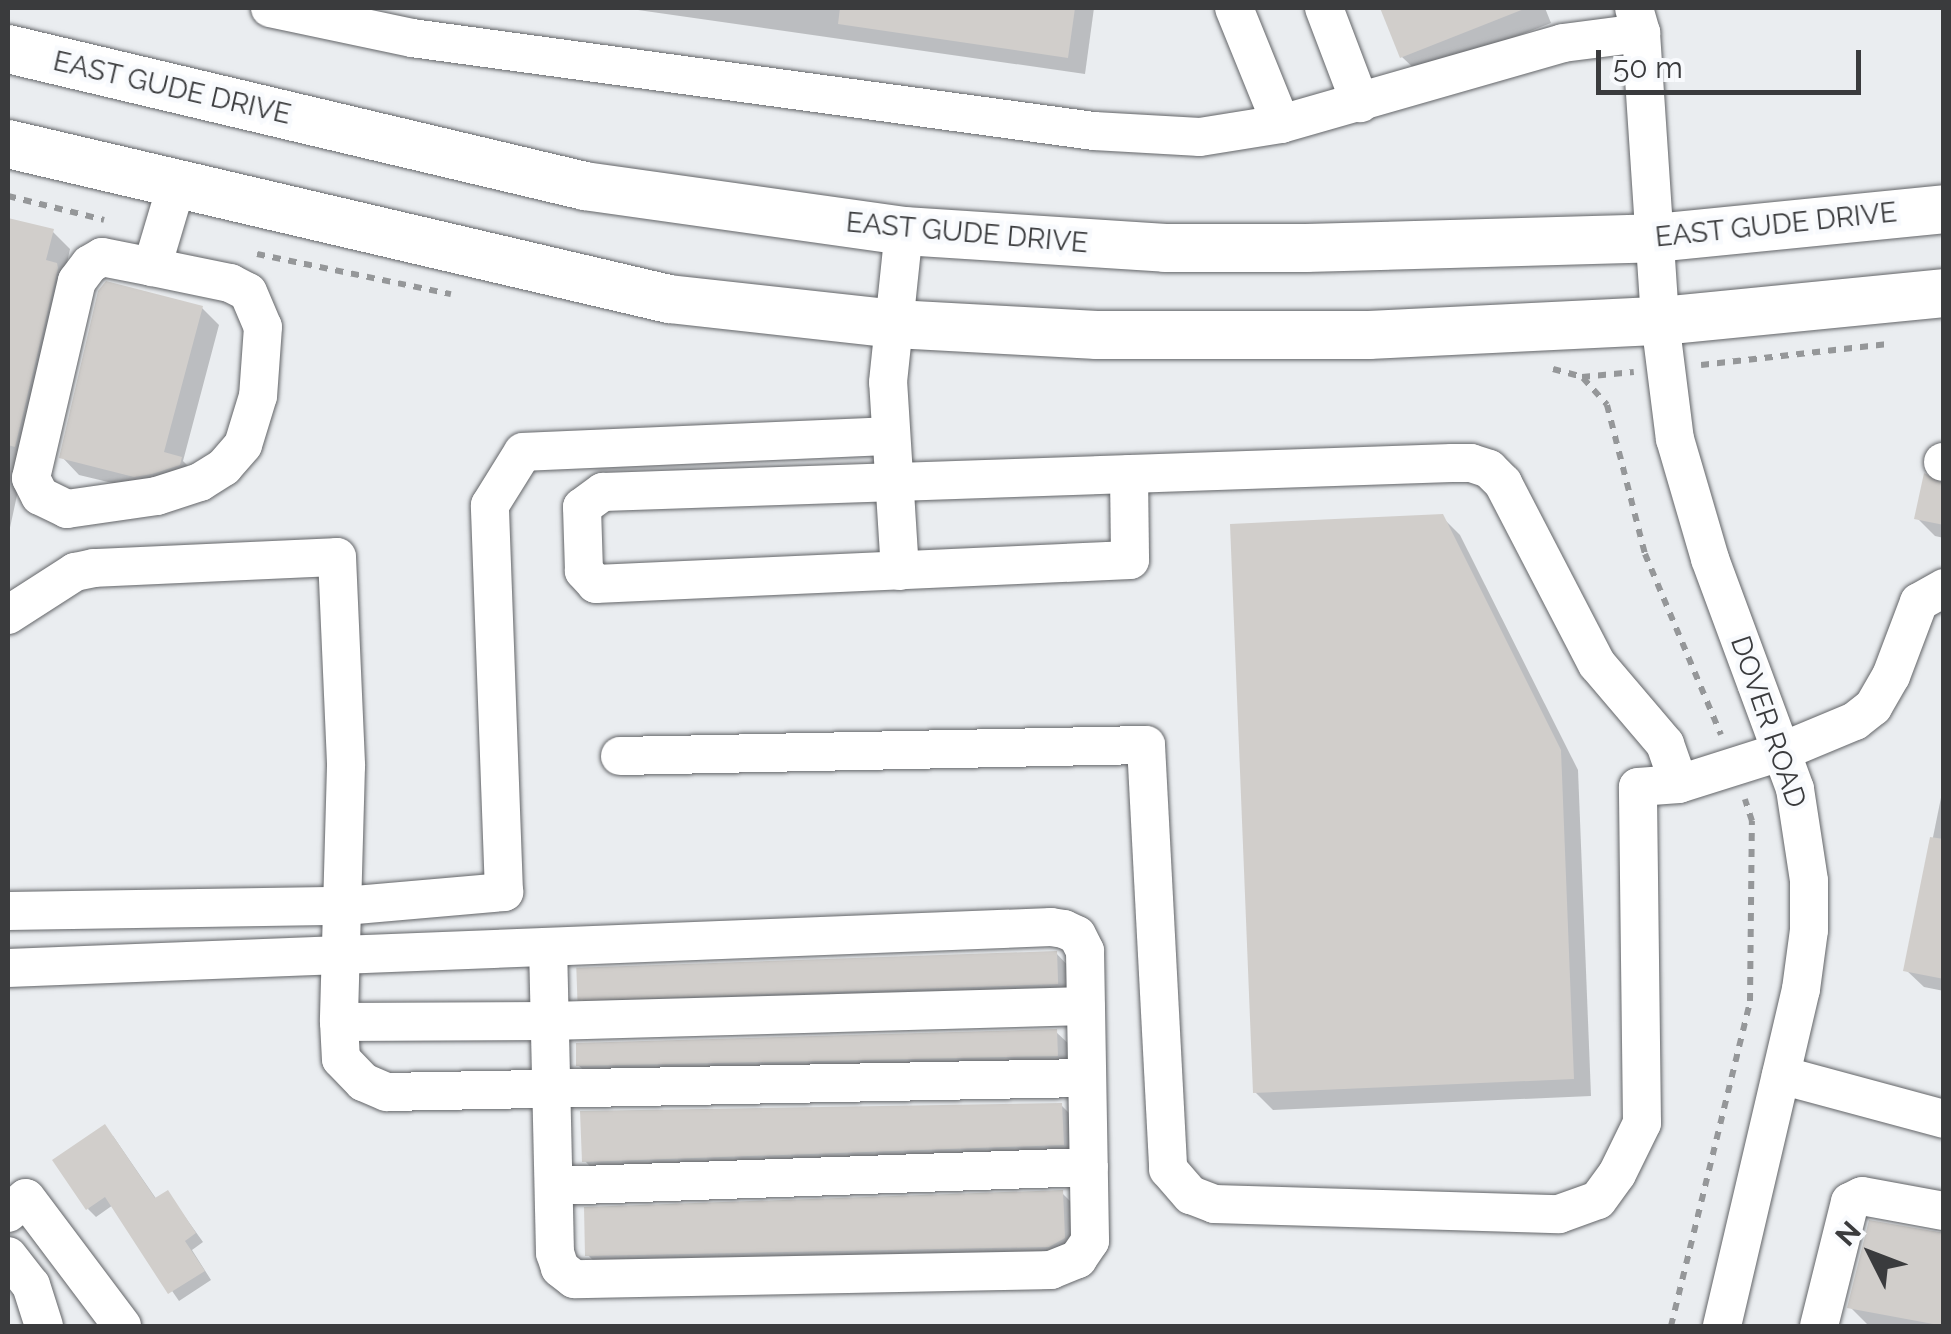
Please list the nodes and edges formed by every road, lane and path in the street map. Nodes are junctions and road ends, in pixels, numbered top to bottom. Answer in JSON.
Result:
{"nodes":[{"id":1,"x":270,"y":8,"type":"edge"},
{"id":2,"x":1234,"y":8,"type":"edge"},
{"id":3,"x":1324,"y":8,"type":"edge"},
{"id":4,"x":1637,"y":20,"type":"edge"},
{"id":5,"x":8,"y":48,"type":"edge"},
{"id":6,"x":1360,"y":103,"type":"junction"},
{"id":7,"x":1281,"y":124,"type":"junction"},
{"id":8,"x":8,"y":144,"type":"edge"},
{"id":9,"x":176,"y":183,"type":"junction"},
{"id":10,"x":1944,"y":209,"type":"edge"},
{"id":11,"x":904,"y":231,"type":"junction"},
{"id":12,"x":1655,"y":238,"type":"junction"},
{"id":13,"x":152,"y":267,"type":"junction"},
{"id":14,"x":1944,"y":293,"type":"edge"},
{"id":15,"x":1660,"y":321,"type":"junction"},
{"id":16,"x":896,"y":324,"type":"junction"},
{"id":17,"x":1582,"y":377,"type":"dead end"},
{"id":18,"x":891,"y":436,"type":"junction"},
{"id":19,"x":1130,"y":474,"type":"junction"},
{"id":20,"x":894,"y":482,"type":"junction"},
{"id":21,"x":900,"y":571,"type":"junction"},
{"id":22,"x":1944,"y":588,"type":"edge"},
{"id":23,"x":8,"y":615,"type":"edge"},
{"id":24,"x":1783,"y":751,"type":"junction"},
{"id":25,"x":620,"y":756,"type":"dead end"},
{"id":26,"x":1734,"y":766,"type":"junction"},
{"id":27,"x":1679,"y":784,"type":"junction"},
{"id":28,"x":344,"y":906,"type":"junction"},
{"id":29,"x":8,"y":911,"type":"edge"},
{"id":30,"x":548,"y":947,"type":"junction"},
{"id":31,"x":342,"y":955,"type":"junction"},
{"id":32,"x":8,"y":968,"type":"edge"},
{"id":33,"x":1086,"y":1006,"type":"junction"},
{"id":34,"x":550,"y":1021,"type":"junction"},
{"id":35,"x":339,"y":1022,"type":"junction"},
{"id":36,"x":1782,"y":1076,"type":"junction"},
{"id":37,"x":1088,"y":1078,"type":"junction"},
{"id":38,"x":551,"y":1091,"type":"junction"},
{"id":39,"x":1944,"y":1119,"type":"edge"},
{"id":40,"x":1089,"y":1167,"type":"junction"},
{"id":41,"x":554,"y":1186,"type":"junction"},
{"id":42,"x":1944,"y":1212,"type":"edge"},
{"id":43,"x":8,"y":1213,"type":"edge"},
{"id":44,"x":8,"y":1256,"type":"edge"},
{"id":45,"x":44,"y":1326,"type":"edge"},
{"id":46,"x":122,"y":1326,"type":"edge"},
{"id":47,"x":1671,"y":1326,"type":"edge"},
{"id":48,"x":1722,"y":1326,"type":"edge"},
{"id":49,"x":1819,"y":1326,"type":"edge"}],
"edges":[{"from":1,"to":7,"type":"street"},
{"from":2,"to":7,"type":"street"},
{"from":3,"to":6,"type":"street"},
{"from":4,"to":6,"type":"street"},
{"from":4,"to":12,"type":"street","name":"DOVER ROAD"},
{"from":5,"to":11,"type":"main road","name":"EAST GUDE DRIVE"},
{"from":6,"to":7,"type":"street"},
{"from":8,"to":9,"type":"main road"},
{"from":9,"to":13,"type":"street"},
{"from":9,"to":16,"type":"main road"},
{"from":10,"to":12,"type":"main road","name":"EAST GUDE DRIVE"},
{"from":11,"to":12,"type":"main road","name":"EAST GUDE DRIVE"},
{"from":11,"to":16,"type":"street"},
{"from":12,"to":15,"type":"street","name":"DOVER ROAD"},
{"from":13,"to":13,"type":"street"},
{"from":14,"to":15,"type":"main road"},
{"from":15,"to":16,"type":"main road"},
{"from":15,"to":24,"type":"street","name":"DOVER ROAD"},
{"from":16,"to":18,"type":"street"},
{"from":17,"to":26,"type":"path"},
{"from":18,"to":20,"type":"street"},
{"from":18,"to":28,"type":"street"},
{"from":19,"to":20,"type":"street"},
{"from":19,"to":21,"type":"street"},
{"from":19,"to":27,"type":"street"},
{"from":20,"to":21,"type":"street"},
{"from":20,"to":21,"type":"street"},
{"from":22,"to":24,"type":"street"},
{"from":23,"to":28,"type":"street"},
{"from":24,"to":26,"type":"street"},
{"from":24,"to":36,"type":"street","name":"DOVER ROAD"},
{"from":25,"to":27,"type":"street"},
{"from":26,"to":27,"type":"street"},
{"from":26,"to":47,"type":"path"},
{"from":28,"to":29,"type":"street"},
{"from":28,"to":31,"type":"street"},
{"from":30,"to":31,"type":"street"},
{"from":30,"to":33,"type":"street"},
{"from":30,"to":34,"type":"street"},
{"from":31,"to":32,"type":"street"},
{"from":31,"to":35,"type":"street"},
{"from":33,"to":34,"type":"street"},
{"from":33,"to":37,"type":"street"},
{"from":34,"to":35,"type":"street"},
{"from":34,"to":38,"type":"street"},
{"from":35,"to":38,"type":"street"},
{"from":36,"to":39,"type":"street"},
{"from":36,"to":48,"type":"street","name":"DOVER ROAD"},
{"from":37,"to":38,"type":"street"},
{"from":37,"to":40,"type":"street"},
{"from":38,"to":41,"type":"street"},
{"from":40,"to":41,"type":"street"},
{"from":40,"to":41,"type":"street"},
{"from":42,"to":49,"type":"street"},
{"from":43,"to":46,"type":"street"},
{"from":44,"to":45,"type":"street"}]}
